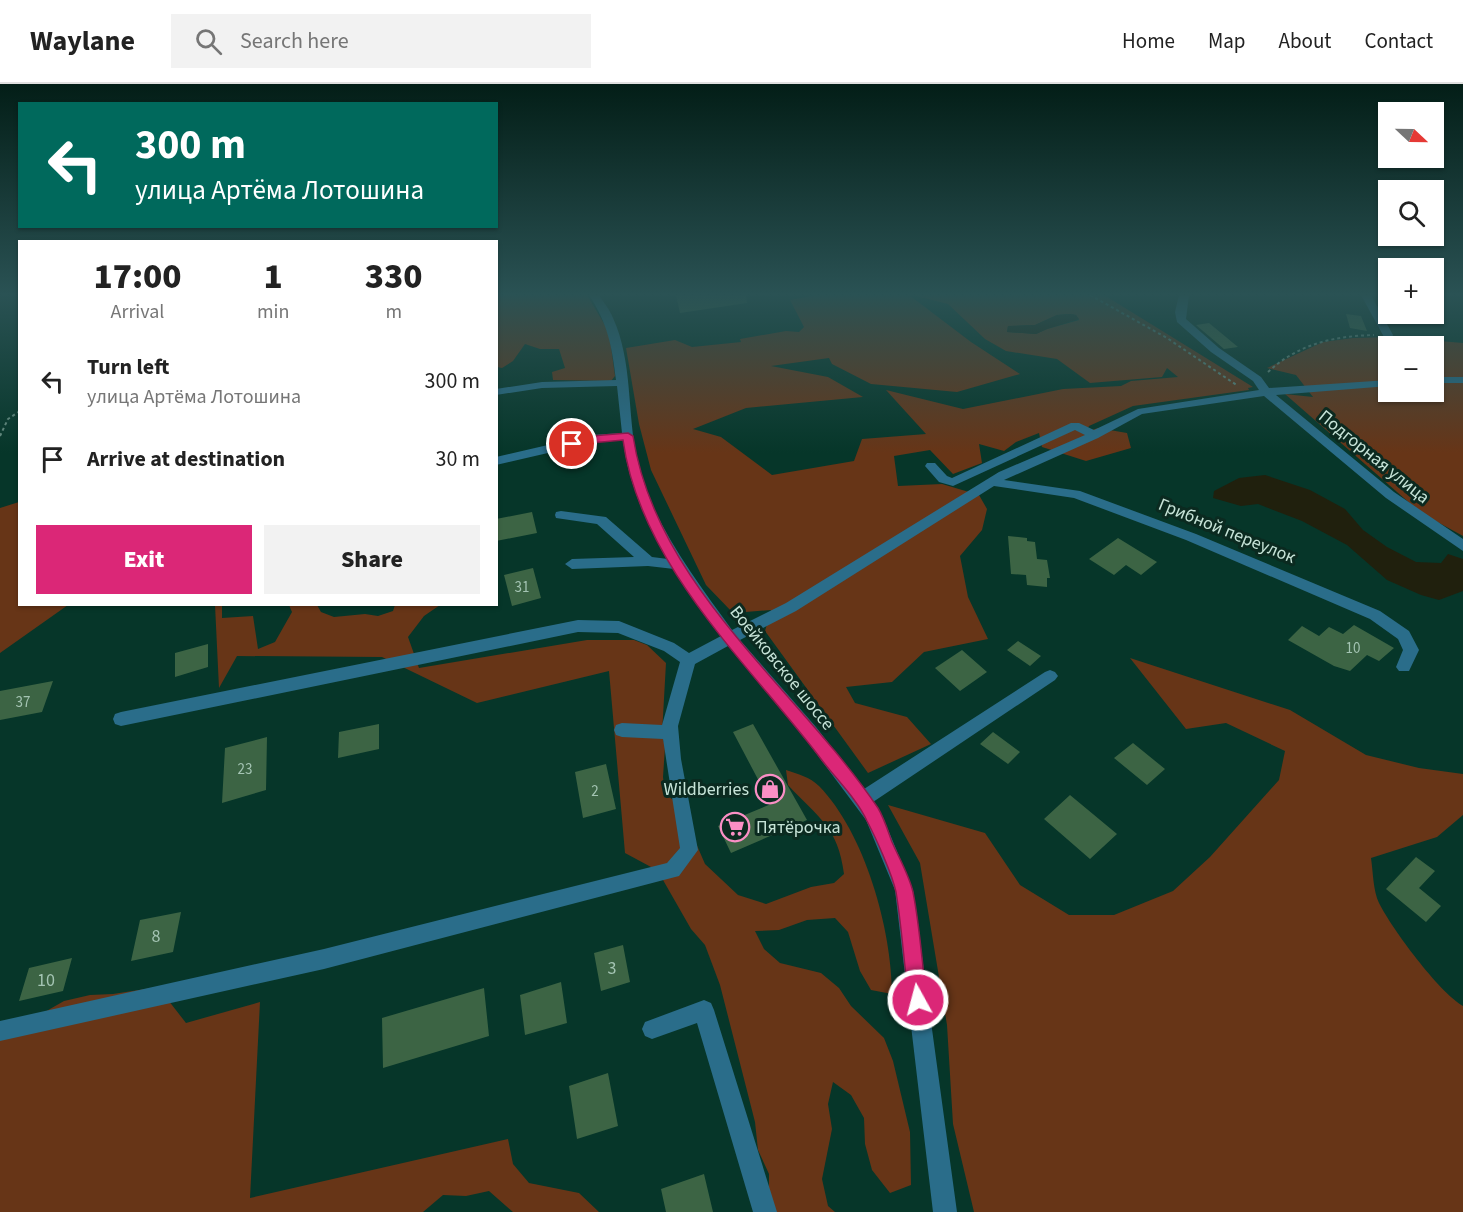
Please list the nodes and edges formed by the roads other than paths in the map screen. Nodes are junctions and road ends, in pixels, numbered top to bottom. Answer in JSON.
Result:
{"nodes":[{"id":1,"x":617,"y":348,"type":"edge"},
{"id":2,"x":1214,"y":348,"type":"edge"},
{"id":3,"x":1444,"y":380,"type":"edge"},
{"id":4,"x":1463,"y":380,"type":"edge"},
{"id":5,"x":622,"y":383,"type":"junction"},
{"id":6,"x":1378,"y":384,"type":"edge"},
{"id":7,"x":498,"y":392,"type":"edge"},
{"id":8,"x":1266,"y":392,"type":"junction"},
{"id":9,"x":1094,"y":435,"type":"junction"},
{"id":10,"x":628,"y":436,"type":"junction"},
{"id":11,"x":498,"y":461,"type":"edge"},
{"id":12,"x":931,"y":466,"type":"dead end"},
{"id":13,"x":992,"y":482,"type":"junction"},
{"id":14,"x":561,"y":515,"type":"dead end"},
{"id":15,"x":1463,"y":546,"type":"edge"},
{"id":16,"x":648,"y":561,"type":"junction"},
{"id":17,"x":572,"y":564,"type":"dead end"},
{"id":18,"x":678,"y":565,"type":"junction"},
{"id":19,"x":729,"y":637,"type":"junction"},
{"id":20,"x":688,"y":660,"type":"junction"},
{"id":21,"x":1404,"y":667,"type":"dead end"},
{"id":22,"x":1050,"y":676,"type":"dead end"},
{"id":23,"x":121,"y":719,"type":"dead end"},
{"id":24,"x":622,"y":730,"type":"dead end"},
{"id":25,"x":670,"y":732,"type":"junction"},
{"id":26,"x":862,"y":800,"type":"junction"},
{"id":27,"x":652,"y":1029,"type":"dead end"},
{"id":28,"x":0,"y":1031,"type":"edge"},
{"id":29,"x":765,"y":1212,"type":"edge"},
{"id":30,"x":945,"y":1212,"type":"edge"}],
"edges":[{"from":1,"to":5,"type":"street","name":"Воейковское шоссе"},
{"from":2,"to":8,"type":"street","name":"Подгорная улица"},
{"from":3,"to":4,"type":"street"},
{"from":5,"to":7,"type":"street"},
{"from":5,"to":10,"type":"street","name":"Воейковское шоссе"},
{"from":6,"to":8,"type":"street"},
{"from":8,"to":9,"type":"street"},
{"from":8,"to":15,"type":"street","name":"Подгорная улица"},
{"from":9,"to":12,"type":"street"},
{"from":9,"to":13,"type":"street"},
{"from":10,"to":11,"type":"street"},
{"from":10,"to":18,"type":"street","name":"Воейковское шоссе"},
{"from":13,"to":19,"type":"street"},
{"from":13,"to":21,"type":"street","name":"Грибной переулок"},
{"from":14,"to":16,"type":"street"},
{"from":16,"to":17,"type":"street"},
{"from":16,"to":18,"type":"street"},
{"from":18,"to":19,"type":"street","name":"Воейковское шоссе"},
{"from":19,"to":20,"type":"street"},
{"from":19,"to":26,"type":"street","name":"Воейковское шоссе"},
{"from":20,"to":23,"type":"street"},
{"from":20,"to":25,"type":"street"},
{"from":22,"to":26,"type":"street"},
{"from":24,"to":25,"type":"street"},
{"from":25,"to":28,"type":"street"},
{"from":26,"to":30,"type":"street","name":"Воейковское шоссе"},
{"from":27,"to":29,"type":"street"}]}
